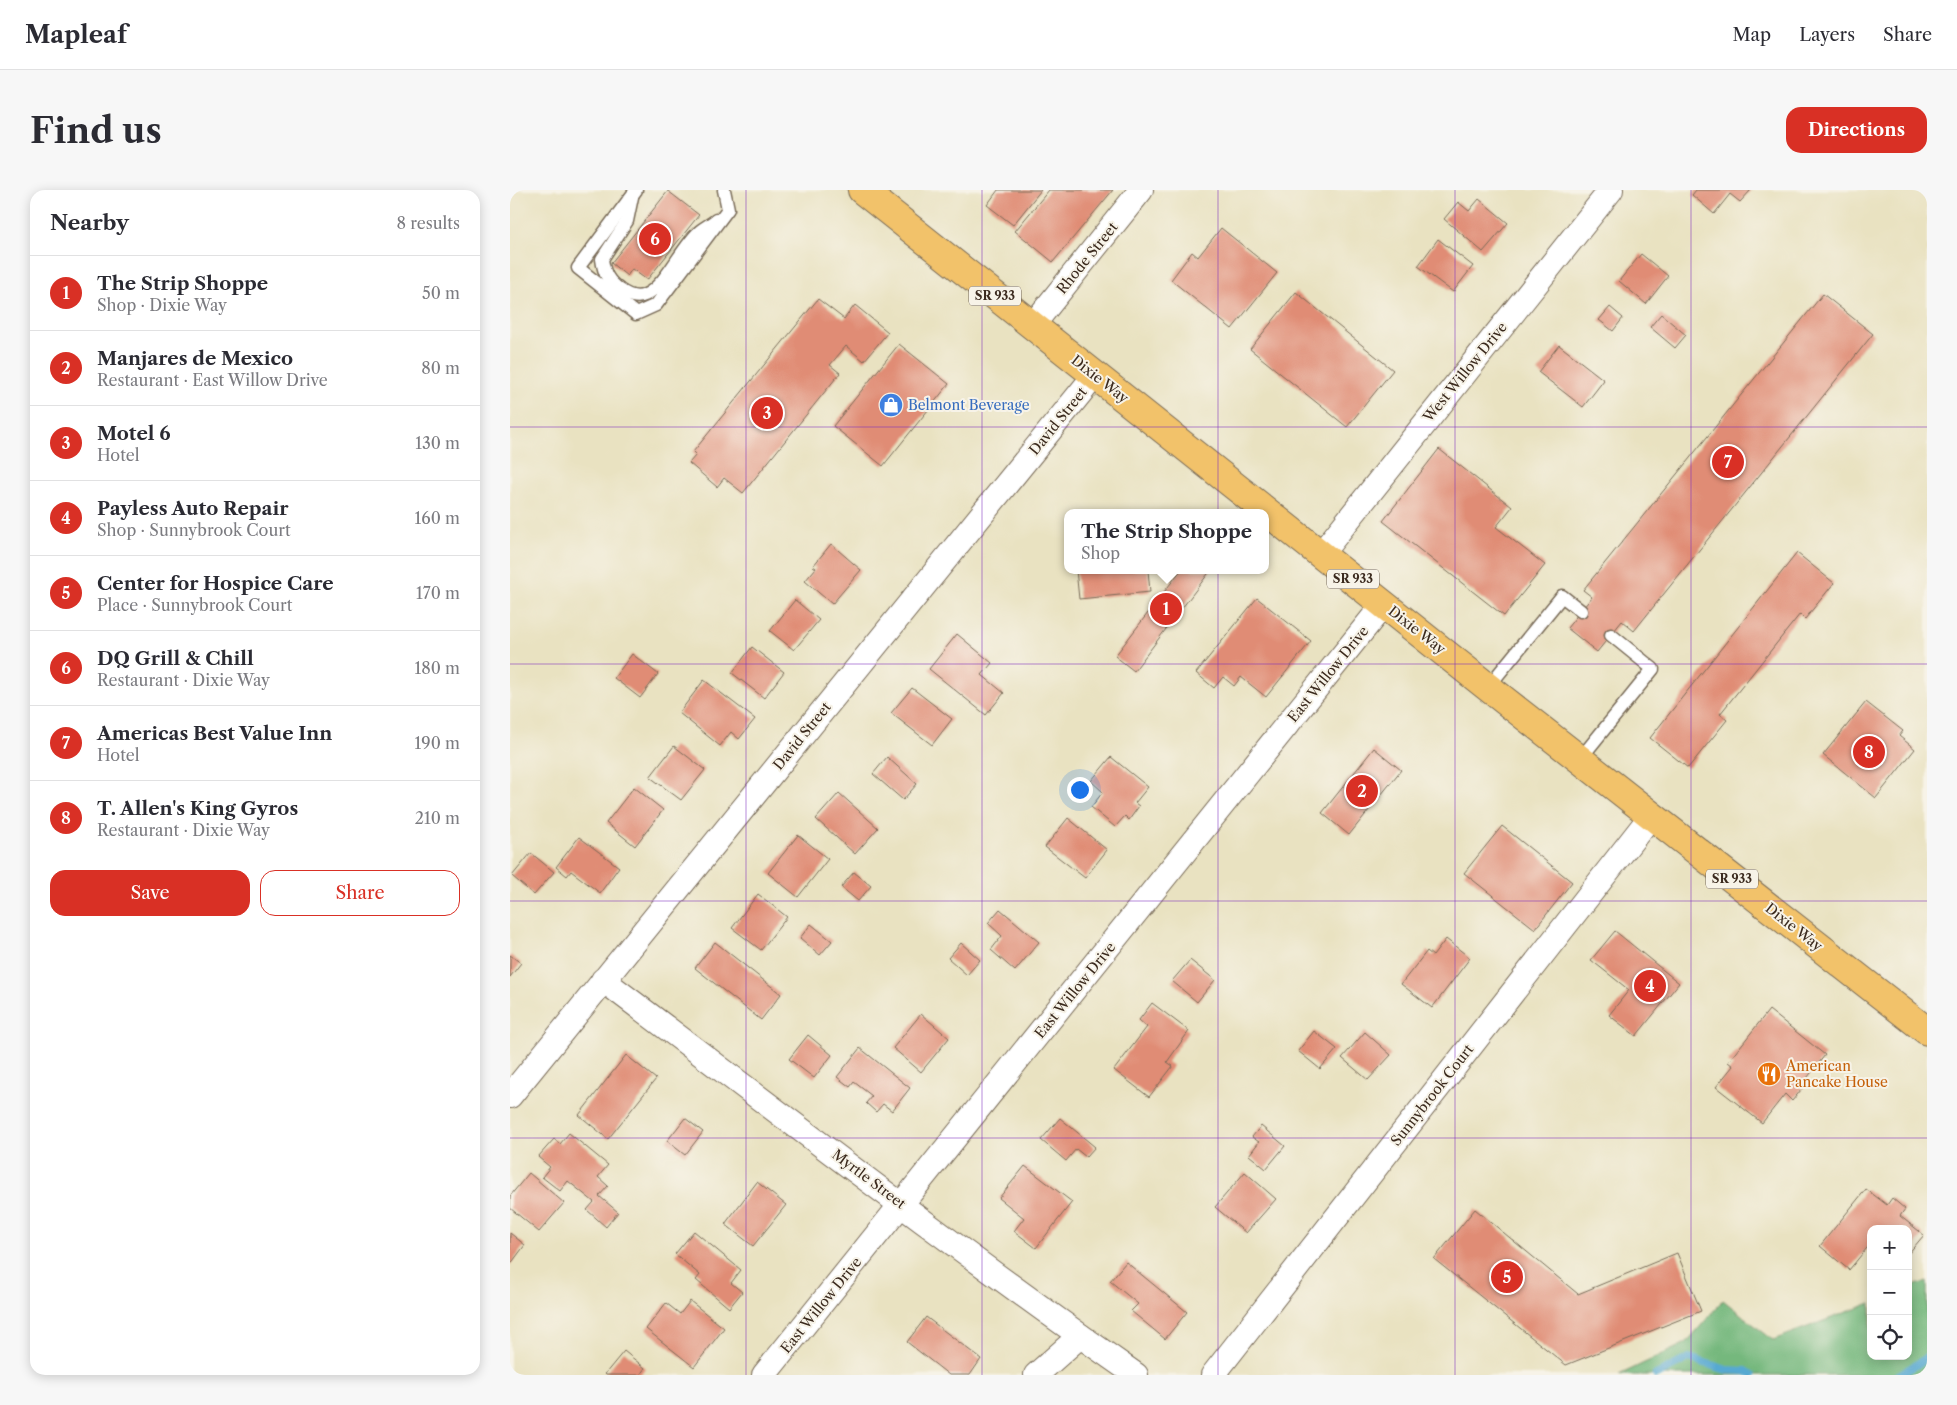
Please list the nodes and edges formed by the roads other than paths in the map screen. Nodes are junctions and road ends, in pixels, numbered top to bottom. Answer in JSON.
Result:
{"nodes":[{"id":1,"x":725,"y":190,"type":"edge"},
{"id":2,"x":862,"y":190,"type":"edge"},
{"id":3,"x":1141,"y":190,"type":"edge"},
{"id":4,"x":1611,"y":190,"type":"edge"},
{"id":5,"x":634,"y":192,"type":"edge"},
{"id":6,"x":722,"y":217,"type":"junction"},
{"id":7,"x":1032,"y":326,"type":"junction"},
{"id":8,"x":1095,"y":375,"type":"junction"},
{"id":9,"x":1264,"y":509,"type":"edge"},
{"id":10,"x":1269,"y":513,"type":"edge"},
{"id":11,"x":1321,"y":554,"type":"junction"},
{"id":12,"x":1384,"y":604,"type":"junction"},
{"id":13,"x":1581,"y":611,"type":"dead end"},
{"id":14,"x":1611,"y":635,"type":"dead end"},
{"id":15,"x":1488,"y":687,"type":"junction"},
{"id":16,"x":1580,"y":759,"type":"junction"},
{"id":17,"x":1651,"y":816,"type":"junction"},
{"id":18,"x":604,"y":980,"type":"junction"},
{"id":19,"x":1927,"y":1031,"type":"edge"},
{"id":20,"x":510,"y":1096,"type":"edge"},
{"id":21,"x":902,"y":1204,"type":"junction"},
{"id":22,"x":1080,"y":1336,"type":"junction"},
{"id":23,"x":764,"y":1375,"type":"edge"},
{"id":24,"x":1036,"y":1375,"type":"edge"},
{"id":25,"x":1136,"y":1375,"type":"edge"},
{"id":26,"x":1213,"y":1375,"type":"edge"}],
"edges":[{"from":1,"to":6,"type":"lane"},
{"from":2,"to":7,"type":"main road","name":"Dixie Way","number":"SR 933"},
{"from":3,"to":7,"type":"street","name":"Rhode Street"},
{"from":4,"to":11,"type":"street","name":"West Willow Drive"},
{"from":5,"to":6,"type":"lane"},
{"from":5,"to":6,"type":"lane"},
{"from":7,"to":8,"type":"main road","name":"Dixie Way","number":"SR 933"},
{"from":8,"to":9,"type":"main road","name":"Dixie Way","number":"SR 933"},
{"from":8,"to":18,"type":"street","name":"David Street"},
{"from":10,"to":11,"type":"main road","name":"Dixie Way","number":"SR 933"},
{"from":11,"to":12,"type":"main road","name":"Dixie Way","number":"SR 933"},
{"from":12,"to":15,"type":"main road","name":"Dixie Way","number":"SR 933"},
{"from":12,"to":21,"type":"street","name":"East Willow Drive"},
{"from":13,"to":15,"type":"lane"},
{"from":14,"to":16,"type":"lane"},
{"from":15,"to":16,"type":"main road","name":"Dixie Way","number":"SR 933"},
{"from":16,"to":17,"type":"main road","name":"Dixie Way","number":"SR 933"},
{"from":17,"to":19,"type":"main road","name":"Dixie Way","number":"SR 933"},
{"from":17,"to":26,"type":"street","name":"Sunnybrook Court"},
{"from":18,"to":20,"type":"street","name":"David Street"},
{"from":18,"to":21,"type":"street","name":"Myrtle Street"},
{"from":21,"to":22,"type":"street","name":"Myrtle Street"},
{"from":21,"to":23,"type":"street","name":"East Willow Drive"},
{"from":22,"to":24,"type":"street"},
{"from":22,"to":25,"type":"street","name":"Myrtle Street"}]}
